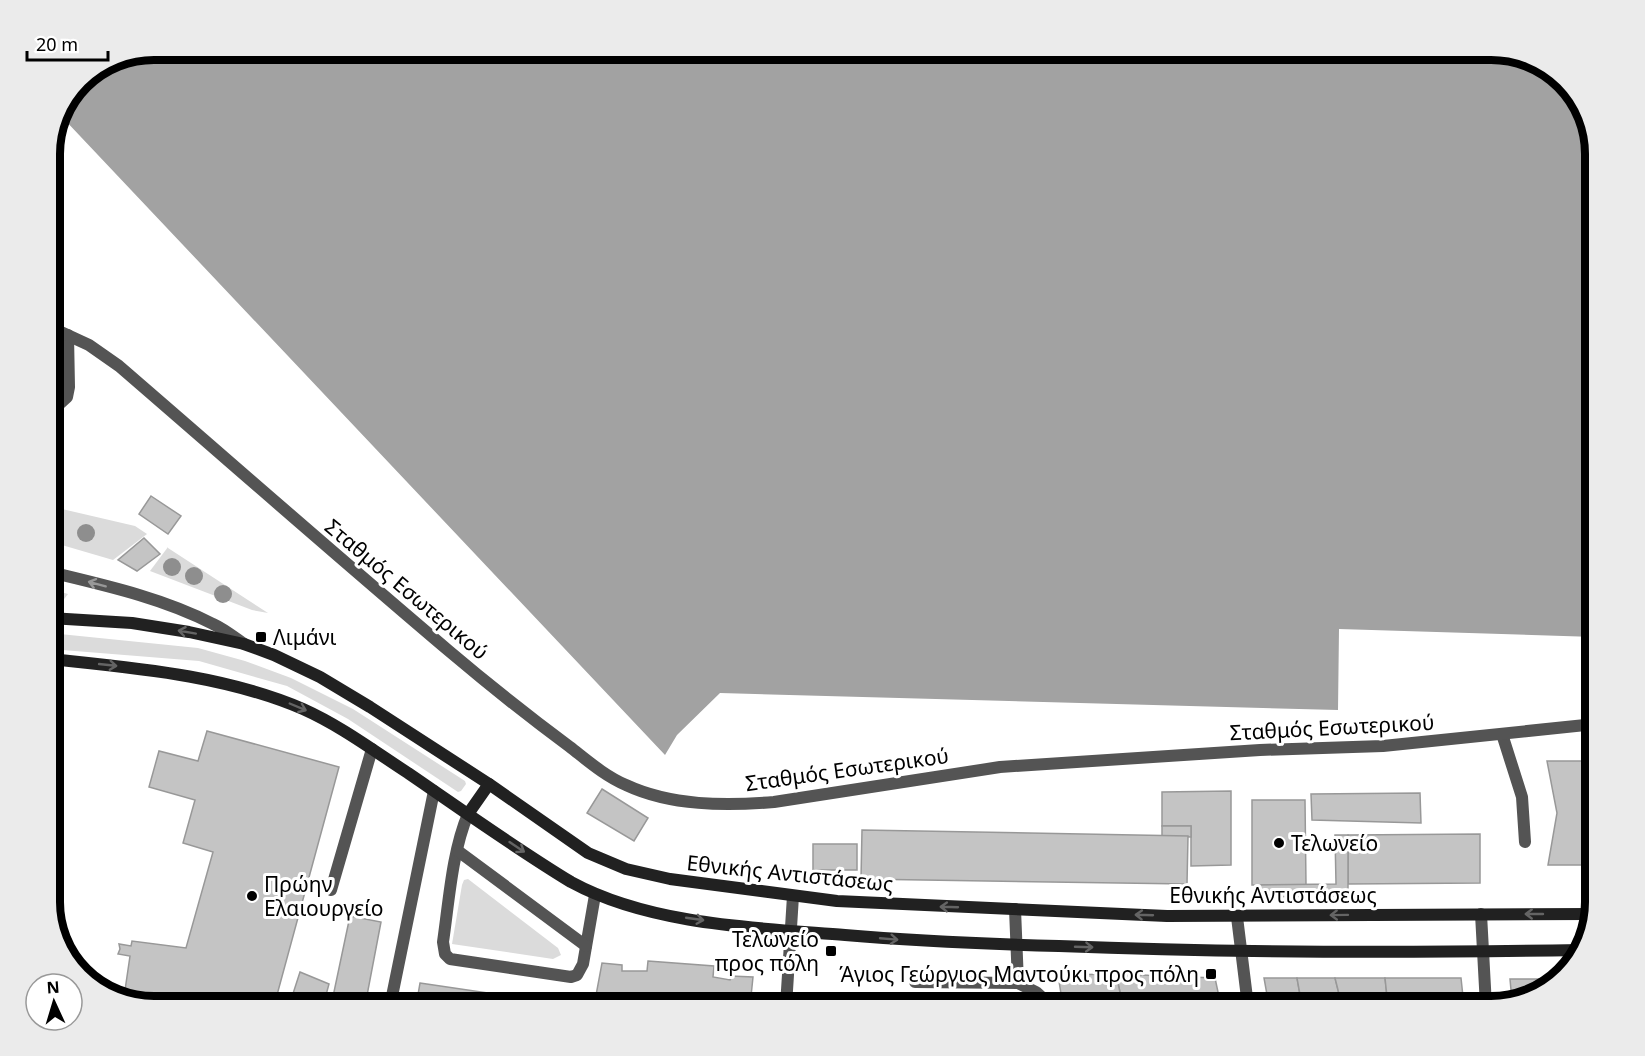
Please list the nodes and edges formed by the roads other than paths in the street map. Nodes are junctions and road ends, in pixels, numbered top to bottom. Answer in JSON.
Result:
{"nodes":[{"id":1,"x":60,"y":331,"type":"edge"},
{"id":2,"x":68,"y":335,"type":"junction"},
{"id":3,"x":60,"y":401,"type":"edge"},
{"id":4,"x":60,"y":575,"type":"edge"},
{"id":5,"x":60,"y":619,"type":"edge"},
{"id":6,"x":244,"y":644,"type":"junction"},
{"id":7,"x":60,"y":660,"type":"edge"},
{"id":8,"x":1585,"y":725,"type":"edge"},
{"id":9,"x":1502,"y":734,"type":"junction"},
{"id":10,"x":372,"y":749,"type":"junction"},
{"id":11,"x":489,"y":784,"type":"junction"},
{"id":12,"x":434,"y":791,"type":"junction"},
{"id":13,"x":468,"y":814,"type":"junction"},
{"id":14,"x":1525,"y":842,"type":"dead end"},
{"id":15,"x":458,"y":851,"type":"junction"},
{"id":16,"x":331,"y":890,"type":"dead end"},
{"id":17,"x":595,"y":895,"type":"junction"},
{"id":18,"x":794,"y":896,"type":"junction"},
{"id":19,"x":1015,"y":909,"type":"junction"},
{"id":20,"x":1481,"y":914,"type":"junction"},
{"id":21,"x":1584,"y":914,"type":"edge"},
{"id":22,"x":1237,"y":917,"type":"junction"},
{"id":23,"x":791,"y":931,"type":"junction"},
{"id":24,"x":1016,"y":945,"type":"junction"},
{"id":25,"x":586,"y":946,"type":"junction"},
{"id":26,"x":1571,"y":950,"type":"edge"},
{"id":27,"x":1484,"y":951,"type":"junction"},
{"id":28,"x":1241,"y":952,"type":"junction"},
{"id":29,"x":915,"y":982,"type":"dead end"},
{"id":30,"x":1018,"y":983,"type":"junction"},
{"id":31,"x":392,"y":996,"type":"edge"},
{"id":32,"x":787,"y":996,"type":"edge"},
{"id":33,"x":1040,"y":996,"type":"edge"},
{"id":34,"x":1247,"y":996,"type":"edge"},
{"id":35,"x":1486,"y":996,"type":"edge"}],
"edges":[{"from":1,"to":2,"type":"street","name":"Σταθμός Εσωτερικού"},
{"from":2,"to":3,"type":"street"},
{"from":2,"to":9,"type":"street","name":"Σταθμός Εσωτερικού"},
{"from":6,"to":4,"type":"street","one_way":true},
{"from":6,"to":5,"type":"main road","name":"Εθνικής Αντιστάσεως","one_way":true},
{"from":6,"to":11,"type":"main road","name":"Εθνικής Αντιστάσεως"},
{"from":7,"to":10,"type":"main road","one_way":true},
{"from":8,"to":9,"type":"street","name":"Σταθμός Εσωτερικού"},
{"from":9,"to":14,"type":"street"},
{"from":10,"to":12,"type":"main road"},
{"from":10,"to":16,"type":"street"},
{"from":11,"to":13,"type":"main road"},
{"from":11,"to":18,"type":"main road","name":"Εθνικής Αντιστάσεως"},
{"from":12,"to":13,"type":"main road"},
{"from":12,"to":31,"type":"street"},
{"from":13,"to":15,"type":"street"},
{"from":13,"to":17,"type":"main road","one_way":true},
{"from":15,"to":25,"type":"street"},
{"from":15,"to":25,"type":"street"},
{"from":17,"to":23,"type":"main road","one_way":true},
{"from":17,"to":25,"type":"street"},
{"from":19,"to":18,"type":"main road","name":"Εθνικής Αντιστάσεως","one_way":true},
{"from":18,"to":23,"type":"street"},
{"from":22,"to":19,"type":"main road","name":"Εθνικής Αντιστάσεως","one_way":true},
{"from":19,"to":24,"type":"street"},
{"from":21,"to":20,"type":"main road","name":"Εθνικής Αντιστάσεως","one_way":true},
{"from":20,"to":22,"type":"main road","name":"Εθνικής Αντιστάσεως","one_way":true},
{"from":20,"to":27,"type":"street"},
{"from":22,"to":28,"type":"street"},
{"from":23,"to":24,"type":"main road","one_way":true},
{"from":23,"to":32,"type":"street"},
{"from":24,"to":28,"type":"main road","one_way":true},
{"from":24,"to":30,"type":"street"},
{"from":26,"to":27,"type":"main road"},
{"from":27,"to":28,"type":"main road"},
{"from":27,"to":35,"type":"street"},
{"from":28,"to":34,"type":"street"},
{"from":29,"to":30,"type":"street"},
{"from":30,"to":33,"type":"street"}]}
